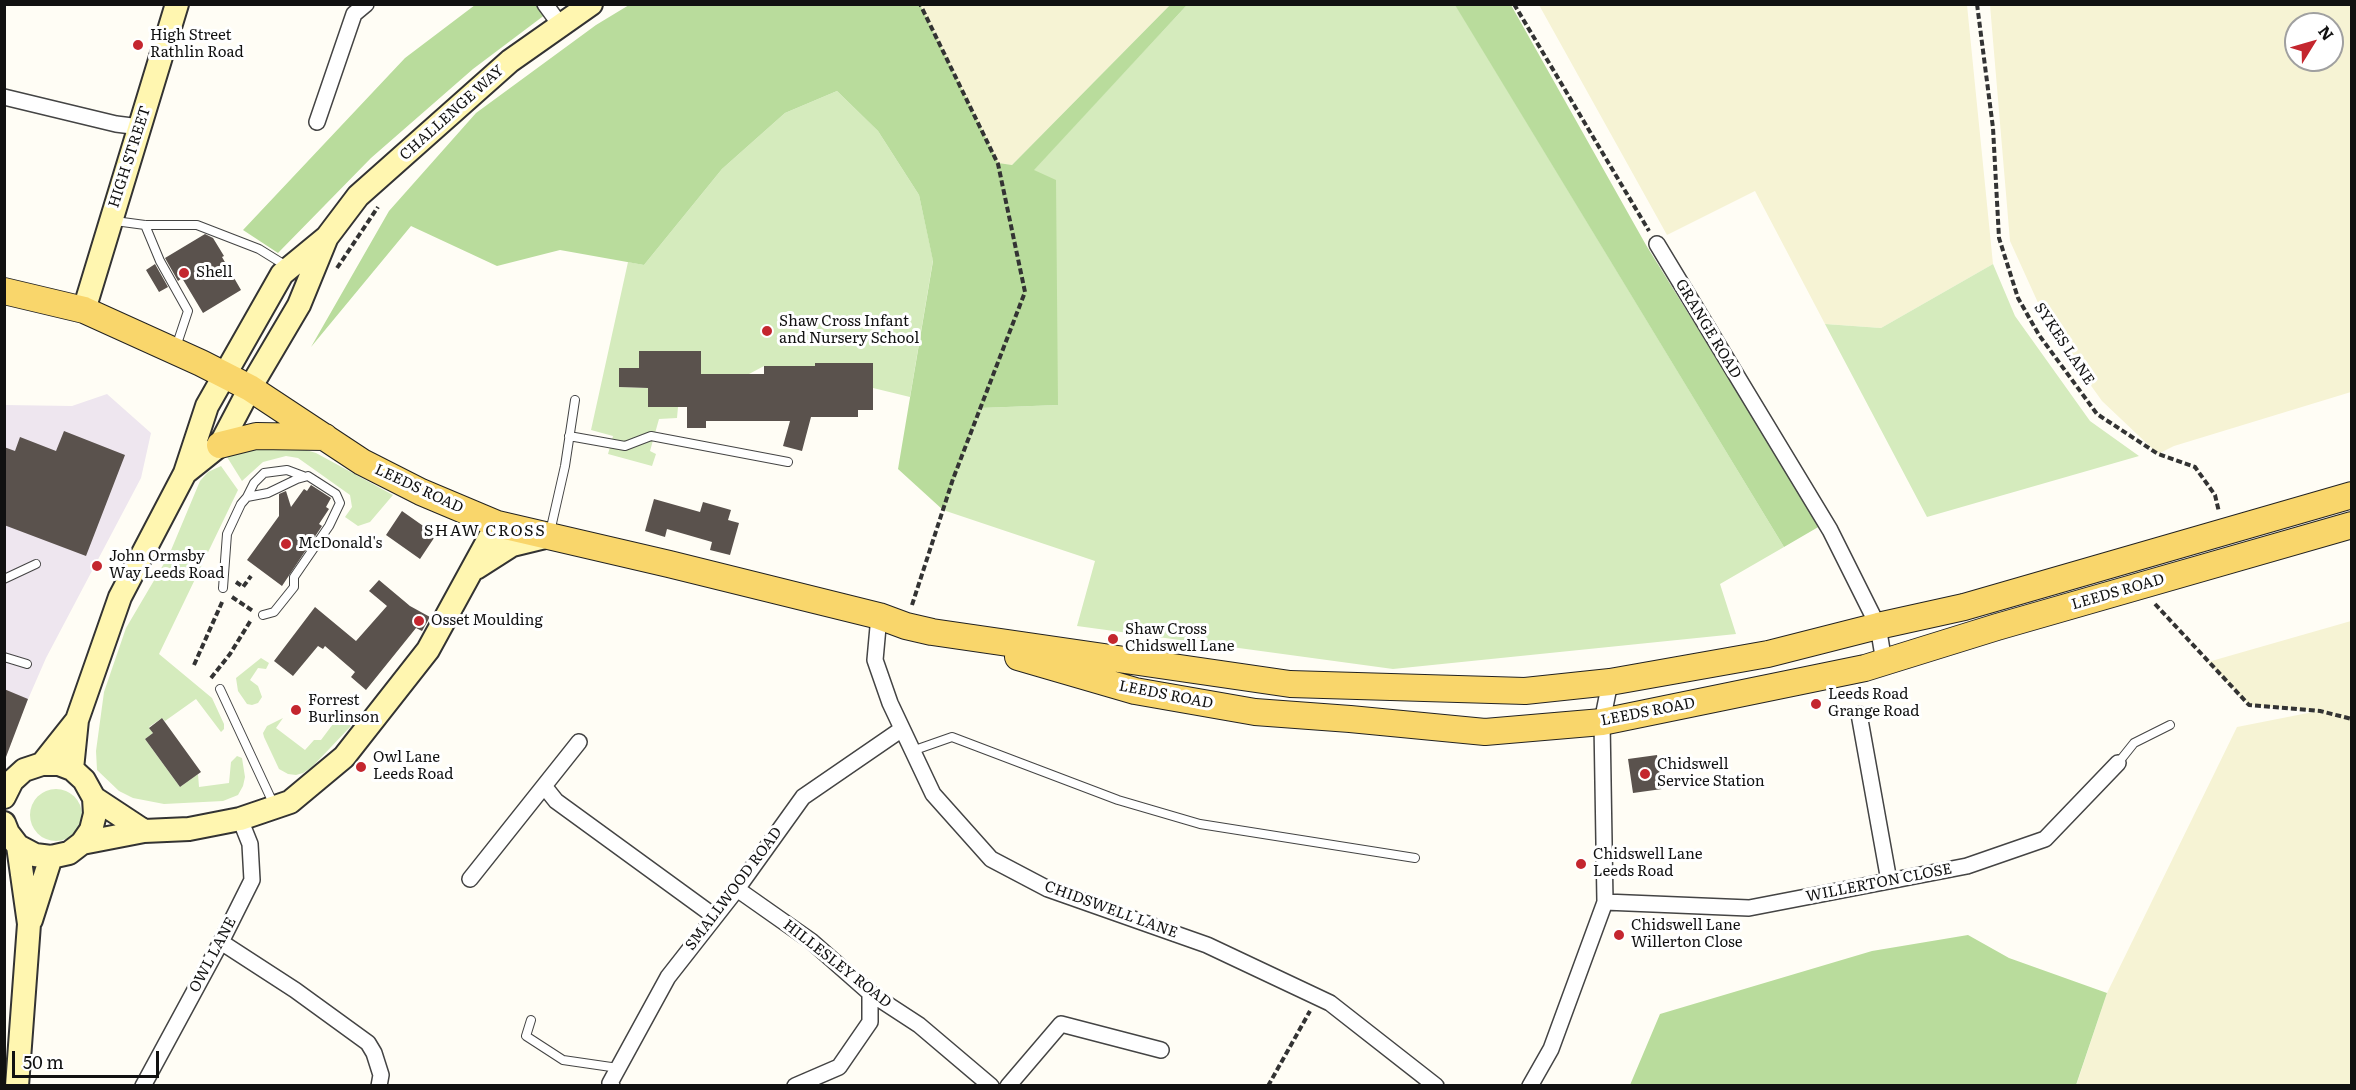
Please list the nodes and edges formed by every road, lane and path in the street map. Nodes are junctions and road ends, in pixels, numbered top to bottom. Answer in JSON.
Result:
{"nodes":[{"id":1,"x":177,"y":4,"type":"edge"},
{"id":2,"x":366,"y":4,"type":"edge"},
{"id":3,"x":545,"y":4,"type":"edge"},
{"id":4,"x":591,"y":4,"type":"edge"},
{"id":5,"x":920,"y":4,"type":"edge"},
{"id":6,"x":1514,"y":4,"type":"edge"},
{"id":7,"x":1977,"y":4,"type":"edge"},
{"id":8,"x":561,"y":26,"type":"junction"},
{"id":9,"x":4,"y":97,"type":"edge"},
{"id":10,"x":317,"y":122,"type":"dead end"},
{"id":11,"x":140,"y":127,"type":"junction"},
{"id":12,"x":110,"y":220,"type":"junction"},
{"id":13,"x":145,"y":225,"type":"junction"},
{"id":14,"x":327,"y":237,"type":"junction"},
{"id":15,"x":1657,"y":244,"type":"joint"},
{"id":16,"x":289,"y":268,"type":"junction"},
{"id":17,"x":4,"y":291,"type":"edge"},
{"id":18,"x":84,"y":310,"type":"junction"},
{"id":19,"x":174,"y":351,"type":"junction"},
{"id":20,"x":224,"y":374,"type":"junction"},
{"id":21,"x":250,"y":388,"type":"junction"},
{"id":22,"x":575,"y":400,"type":"dead end"},
{"id":23,"x":569,"y":436,"type":"junction"},
{"id":24,"x":325,"y":437,"type":"junction"},
{"id":25,"x":220,"y":445,"type":"junction"},
{"id":26,"x":788,"y":462,"type":"dead end"},
{"id":27,"x":185,"y":473,"type":"junction"},
{"id":28,"x":303,"y":476,"type":"junction"},
{"id":29,"x":2352,"y":495,"type":"edge"},
{"id":30,"x":247,"y":497,"type":"junction"},
{"id":31,"x":497,"y":524,"type":"junction"},
{"id":32,"x":2352,"y":525,"type":"edge"},
{"id":33,"x":2224,"y":532,"type":"junction"},
{"id":34,"x":549,"y":536,"type":"junction"},
{"id":35,"x":36,"y":564,"type":"dead end"},
{"id":36,"x":472,"y":570,"type":"junction"},
{"id":37,"x":251,"y":576,"type":"dead end"},
{"id":38,"x":4,"y":579,"type":"edge"},
{"id":39,"x":2139,"y":587,"type":"junction"},
{"id":40,"x":226,"y":588,"type":"joint"},
{"id":41,"x":263,"y":615,"type":"dead end"},
{"id":42,"x":879,"y":616,"type":"junction"},
{"id":43,"x":906,"y":626,"type":"junction"},
{"id":44,"x":1878,"y":626,"type":"junction"},
{"id":45,"x":932,"y":632,"type":"junction"},
{"id":46,"x":4,"y":657,"type":"edge"},
{"id":47,"x":1884,"y":662,"type":"junction"},
{"id":48,"x":27,"y":664,"type":"dead end"},
{"id":49,"x":194,"y":665,"type":"dead end"},
{"id":50,"x":211,"y":679,"type":"dead end"},
{"id":51,"x":1610,"y":682,"type":"junction"},
{"id":52,"x":220,"y":689,"type":"dead end"},
{"id":53,"x":1859,"y":714,"type":"dead end"},
{"id":54,"x":2352,"y":719,"type":"edge"},
{"id":55,"x":77,"y":720,"type":"junction"},
{"id":56,"x":1602,"y":722,"type":"junction"},
{"id":57,"x":2170,"y":725,"type":"dead end"},
{"id":58,"x":902,"y":729,"type":"junction"},
{"id":59,"x":579,"y":742,"type":"dead end"},
{"id":60,"x":912,"y":751,"type":"junction"},
{"id":61,"x":2118,"y":763,"type":"joint"},
{"id":62,"x":42,"y":764,"type":"junction"},
{"id":63,"x":72,"y":770,"type":"junction"},
{"id":64,"x":544,"y":786,"type":"junction"},
{"id":65,"x":7,"y":787,"type":"edge"},
{"id":66,"x":94,"y":798,"type":"junction"},
{"id":67,"x":275,"y":807,"type":"junction"},
{"id":68,"x":240,"y":819,"type":"junction"},
{"id":69,"x":4,"y":823,"type":"edge"},
{"id":70,"x":144,"y":831,"type":"junction"},
{"id":71,"x":82,"y":843,"type":"junction"},
{"id":72,"x":18,"y":846,"type":"junction"},
{"id":73,"x":51,"y":857,"type":"junction"},
{"id":74,"x":1415,"y":858,"type":"dead end"},
{"id":75,"x":470,"y":879,"type":"dead end"},
{"id":76,"x":1889,"y":881,"type":"junction"},
{"id":77,"x":737,"y":889,"type":"junction"},
{"id":78,"x":1605,"y":902,"type":"junction"},
{"id":79,"x":714,"y":916,"type":"junction"},
{"id":80,"x":29,"y":924,"type":"junction"},
{"id":81,"x":221,"y":942,"type":"junction"},
{"id":82,"x":870,"y":993,"type":"junction"},
{"id":83,"x":1317,"y":997,"type":"junction"},
{"id":84,"x":531,"y":1020,"type":"dead end"},
{"id":85,"x":1161,"y":1050,"type":"dead end"},
{"id":86,"x":618,"y":1068,"type":"junction"},
{"id":87,"x":16,"y":1086,"type":"edge"},
{"id":88,"x":143,"y":1086,"type":"edge"},
{"id":89,"x":379,"y":1086,"type":"edge"},
{"id":90,"x":612,"y":1086,"type":"edge"},
{"id":91,"x":795,"y":1086,"type":"edge"},
{"id":92,"x":991,"y":1086,"type":"edge"},
{"id":93,"x":1008,"y":1086,"type":"edge"},
{"id":94,"x":1268,"y":1086,"type":"edge"},
{"id":95,"x":1436,"y":1086,"type":"edge"},
{"id":96,"x":1530,"y":1086,"type":"edge"}],
"edges":[{"from":1,"to":11,"type":"main road","name":"HIGH STREET"},
{"from":2,"to":10,"type":"street"},
{"from":3,"to":8,"type":"street"},
{"from":4,"to":8,"type":"main road","name":"CHALLENGE WAY"},
{"from":5,"to":43,"type":"path"},
{"from":6,"to":15,"type":"path"},
{"from":7,"to":33,"type":"path","name":"SYKES LANE"},
{"from":8,"to":14,"type":"main road","name":"CHALLENGE WAY"},
{"from":9,"to":11,"type":"street"},
{"from":11,"to":12,"type":"main road","name":"HIGH STREET"},
{"from":12,"to":13,"type":"lane"},
{"from":12,"to":18,"type":"main road","name":"HIGH STREET"},
{"from":13,"to":16,"type":"lane"},
{"from":13,"to":19,"type":"lane"},
{"from":14,"to":16,"type":"main road","name":"CHALLENGE WAY"},
{"from":14,"to":21,"type":"main road","name":"CHALLENGE WAY"},
{"from":15,"to":44,"type":"street","name":"GRANGE ROAD"},
{"from":16,"to":20,"type":"main road","name":"CHALLENGE WAY"},
{"from":17,"to":18,"type":"main road","name":"LEEDS ROAD"},
{"from":18,"to":19,"type":"main road","name":"LEEDS ROAD"},
{"from":19,"to":20,"type":"main road","name":"LEEDS ROAD"},
{"from":20,"to":21,"type":"main road","name":"LEEDS ROAD"},
{"from":20,"to":27,"type":"main road","name":"CHALLENGE WAY"},
{"from":21,"to":24,"type":"main road","name":"LEEDS ROAD"},
{"from":21,"to":25,"type":"main road","name":"CHALLENGE WAY"},
{"from":22,"to":23,"type":"lane"},
{"from":23,"to":26,"type":"lane"},
{"from":23,"to":34,"type":"lane"},
{"from":24,"to":25,"type":"main road"},
{"from":24,"to":31,"type":"main road","name":"LEEDS ROAD"},
{"from":25,"to":27,"type":"main road"},
{"from":27,"to":55,"type":"main road"},
{"from":28,"to":30,"type":"lane"},
{"from":28,"to":30,"type":"lane"},
{"from":28,"to":41,"type":"lane"},
{"from":29,"to":33,"type":"main road","name":"LEEDS ROAD"},
{"from":30,"to":40,"type":"lane"},
{"from":31,"to":34,"type":"main road","name":"LEEDS ROAD"},
{"from":31,"to":36,"type":"main road"},
{"from":32,"to":39,"type":"main road","name":"LEEDS ROAD"},
{"from":33,"to":44,"type":"main road","name":"LEEDS ROAD"},
{"from":34,"to":36,"type":"main road"},
{"from":34,"to":42,"type":"main road","name":"LEEDS ROAD"},
{"from":35,"to":38,"type":"lane"},
{"from":36,"to":67,"type":"main road"},
{"from":37,"to":40,"type":"path"},
{"from":39,"to":47,"type":"main road","name":"LEEDS ROAD"},
{"from":39,"to":54,"type":"path"},
{"from":42,"to":43,"type":"main road","name":"LEEDS ROAD"},
{"from":42,"to":58,"type":"street","name":"CHIDSWELL LANE"},
{"from":43,"to":45,"type":"main road","name":"LEEDS ROAD"},
{"from":44,"to":47,"type":"street","name":"GRANGE ROAD"},
{"from":44,"to":51,"type":"main road","name":"LEEDS ROAD"},
{"from":45,"to":51,"type":"main road","name":"LEEDS ROAD"},
{"from":45,"to":56,"type":"main road","name":"LEEDS ROAD"},
{"from":46,"to":48,"type":"lane"},
{"from":47,"to":56,"type":"main road","name":"LEEDS ROAD"},
{"from":49,"to":50,"type":"path"},
{"from":51,"to":56,"type":"street"},
{"from":52,"to":67,"type":"lane"},
{"from":53,"to":76,"type":"street"},
{"from":55,"to":62,"type":"main road"},
{"from":55,"to":63,"type":"main road"},
{"from":56,"to":78,"type":"street"},
{"from":57,"to":61,"type":"lane"},
{"from":58,"to":60,"type":"street","name":"CHIDSWELL LANE"},
{"from":58,"to":77,"type":"street","name":"SMALLWOOD ROAD"},
{"from":59,"to":64,"type":"street"},
{"from":60,"to":74,"type":"lane"},
{"from":60,"to":83,"type":"street","name":"CHIDSWELL LANE"},
{"from":61,"to":76,"type":"street","name":"WILLERTON CLOSE"},
{"from":62,"to":63,"type":"main road"},
{"from":62,"to":65,"type":"main road"},
{"from":63,"to":66,"type":"main road"},
{"from":64,"to":75,"type":"street"},
{"from":64,"to":79,"type":"street"},
{"from":66,"to":70,"type":"main road"},
{"from":66,"to":71,"type":"main road"},
{"from":67,"to":68,"type":"main road"},
{"from":68,"to":70,"type":"main road"},
{"from":68,"to":81,"type":"street","name":"OWL LANE"},
{"from":69,"to":72,"type":"main road"},
{"from":70,"to":71,"type":"main road"},
{"from":71,"to":73,"type":"main road"},
{"from":72,"to":73,"type":"main road"},
{"from":72,"to":80,"type":"main road"},
{"from":73,"to":80,"type":"main road"},
{"from":76,"to":78,"type":"street","name":"WILLERTON CLOSE"},
{"from":77,"to":79,"type":"street","name":"SMALLWOOD ROAD"},
{"from":77,"to":82,"type":"street","name":"HILLESLEY ROAD"},
{"from":78,"to":96,"type":"street"},
{"from":79,"to":86,"type":"street","name":"SMALLWOOD ROAD"},
{"from":80,"to":87,"type":"main road"},
{"from":81,"to":88,"type":"street","name":"OWL LANE"},
{"from":81,"to":89,"type":"street"},
{"from":82,"to":91,"type":"street"},
{"from":82,"to":92,"type":"street","name":"HILLESLEY ROAD"},
{"from":83,"to":94,"type":"path"},
{"from":83,"to":95,"type":"street","name":"CHIDSWELL LANE"},
{"from":84,"to":86,"type":"lane"},
{"from":85,"to":93,"type":"street"},
{"from":86,"to":90,"type":"street","name":"SMALLWOOD ROAD"}]}
